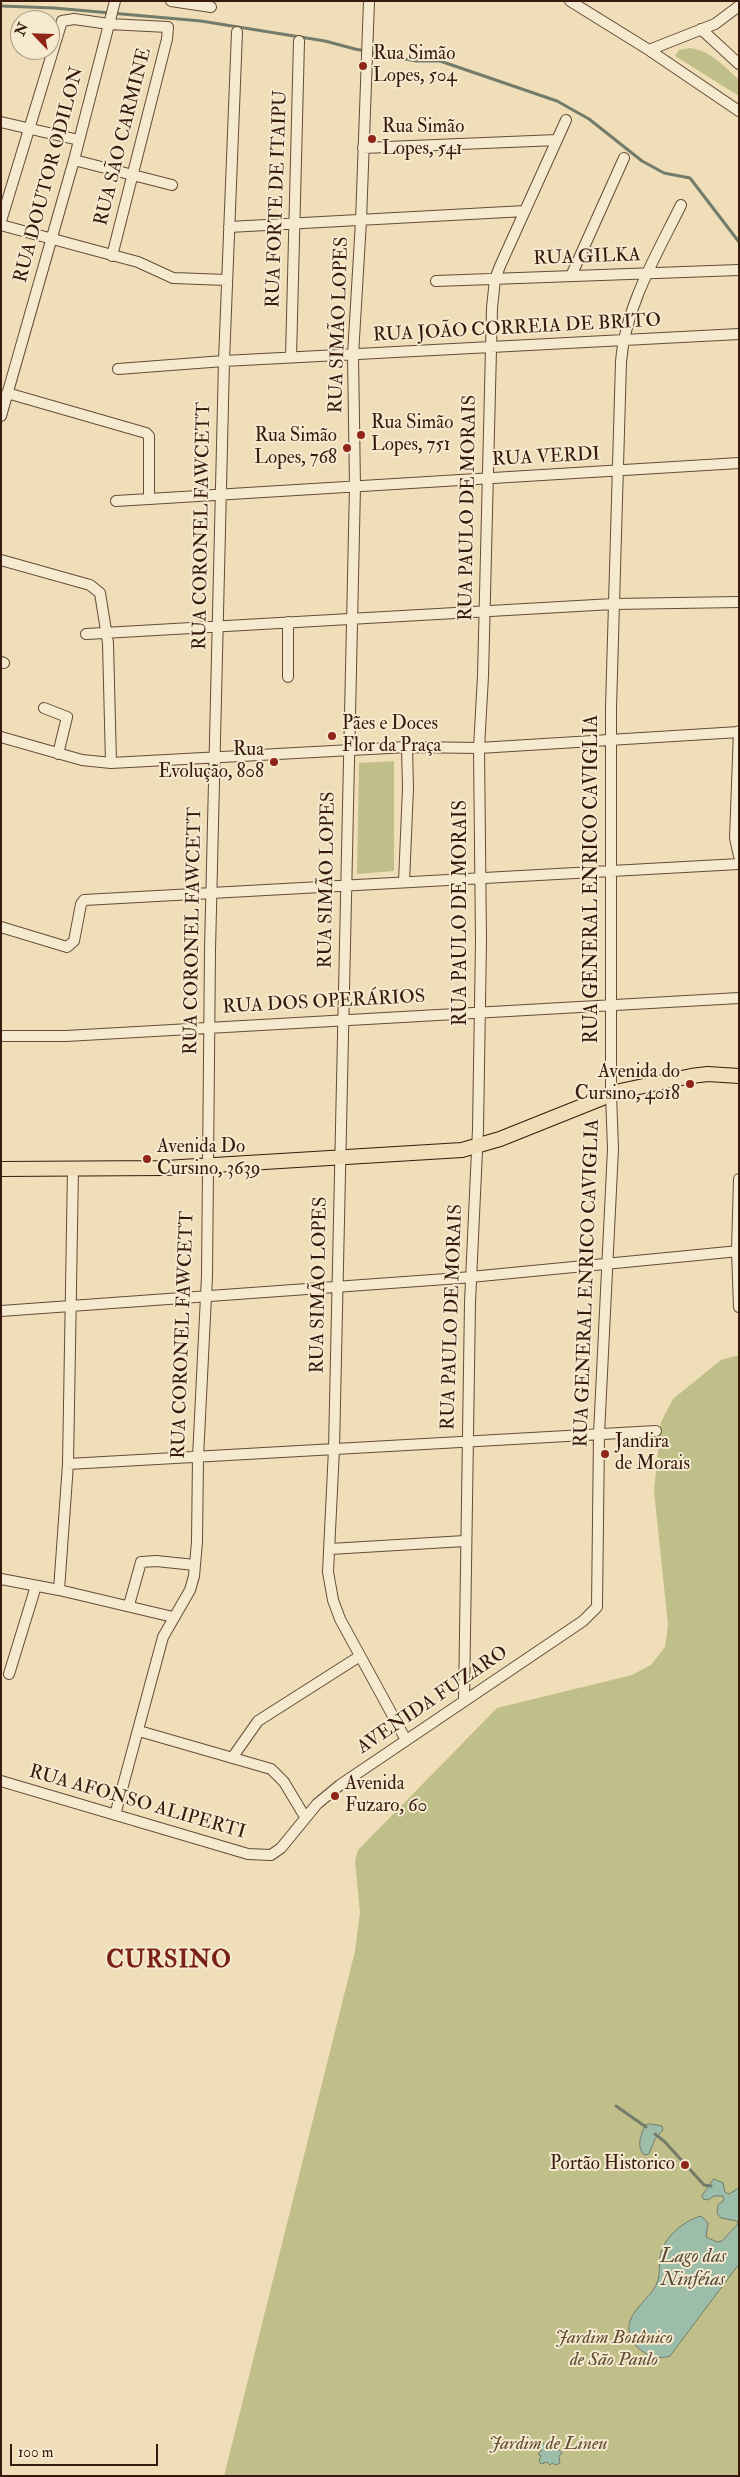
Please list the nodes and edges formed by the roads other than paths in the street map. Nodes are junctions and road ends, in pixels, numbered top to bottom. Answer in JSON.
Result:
{"nodes":[{"id":1,"x":171,"y":1,"type":"edge"},
{"id":2,"x":369,"y":1,"type":"edge"},
{"id":3,"x":570,"y":1,"type":"edge"},
{"id":4,"x":114,"y":3,"type":"edge"},
{"id":5,"x":739,"y":6,"type":"edge"},
{"id":6,"x":211,"y":7,"type":"dead end"},
{"id":7,"x":109,"y":22,"type":"junction"},
{"id":8,"x":701,"y":29,"type":"junction"},
{"id":9,"x":236,"y":32,"type":"dead end"},
{"id":10,"x":299,"y":41,"type":"dead end"},
{"id":11,"x":649,"y":50,"type":"junction"},
{"id":12,"x":739,"y":64,"type":"edge"},
{"id":13,"x":739,"y":111,"type":"edge"},
{"id":14,"x":566,"y":120,"type":"dead end"},
{"id":15,"x":1,"y":122,"type":"edge"},
{"id":16,"x":29,"y":127,"type":"junction"},
{"id":17,"x":79,"y":140,"type":"junction"},
{"id":18,"x":557,"y":140,"type":"junction"},
{"id":19,"x":363,"y":148,"type":"junction"},
{"id":20,"x":624,"y":158,"type":"dead end"},
{"id":21,"x":74,"y":160,"type":"junction"},
{"id":22,"x":132,"y":175,"type":"junction"},
{"id":23,"x":172,"y":185,"type":"dead end"},
{"id":24,"x":680,"y":205,"type":"dead end"},
{"id":25,"x":525,"y":211,"type":"junction"},
{"id":26,"x":1,"y":220,"type":"edge"},
{"id":27,"x":361,"y":221,"type":"junction"},
{"id":28,"x":294,"y":224,"type":"junction"},
{"id":29,"x":1,"y":225,"type":"edge"},
{"id":30,"x":229,"y":227,"type":"junction"},
{"id":31,"x":51,"y":240,"type":"junction"},
{"id":32,"x":112,"y":256,"type":"junction"},
{"id":33,"x":739,"y":270,"type":"edge"},
{"id":34,"x":648,"y":273,"type":"junction"},
{"id":35,"x":571,"y":276,"type":"junction"},
{"id":36,"x":495,"y":279,"type":"junction"},
{"id":37,"x":227,"y":280,"type":"junction"},
{"id":38,"x":436,"y":281,"type":"dead end"},
{"id":39,"x":739,"y":334,"type":"edge"},
{"id":40,"x":622,"y":341,"type":"junction"},
{"id":41,"x":490,"y":347,"type":"junction"},
{"id":42,"x":353,"y":355,"type":"junction"},
{"id":43,"x":291,"y":357,"type":"junction"},
{"id":44,"x":224,"y":361,"type":"junction"},
{"id":45,"x":118,"y":369,"type":"dead end"},
{"id":46,"x":7,"y":393,"type":"junction"},
{"id":47,"x":1,"y":416,"type":"edge"},
{"id":48,"x":739,"y":464,"type":"edge"},
{"id":49,"x":618,"y":471,"type":"junction"},
{"id":50,"x":487,"y":479,"type":"junction"},
{"id":51,"x":355,"y":486,"type":"junction"},
{"id":52,"x":223,"y":493,"type":"junction"},
{"id":53,"x":149,"y":499,"type":"junction"},
{"id":54,"x":116,"y":501,"type":"dead end"},
{"id":55,"x":1,"y":560,"type":"edge"},
{"id":56,"x":739,"y":602,"type":"edge"},
{"id":57,"x":613,"y":604,"type":"junction"},
{"id":58,"x":484,"y":612,"type":"junction"},
{"id":59,"x":351,"y":617,"type":"junction"},
{"id":60,"x":288,"y":622,"type":"junction"},
{"id":61,"x":218,"y":625,"type":"junction"},
{"id":62,"x":106,"y":632,"type":"junction"},
{"id":63,"x":86,"y":634,"type":"dead end"},
{"id":64,"x":288,"y":676,"type":"dead end"},
{"id":65,"x":44,"y":708,"type":"dead end"},
{"id":66,"x":739,"y":732,"type":"edge"},
{"id":67,"x":1,"y":737,"type":"edge"},
{"id":68,"x":611,"y":739,"type":"junction"},
{"id":69,"x":407,"y":748,"type":"junction"},
{"id":70,"x":479,"y":748,"type":"junction"},
{"id":71,"x":347,"y":751,"type":"junction"},
{"id":72,"x":58,"y":754,"type":"junction"},
{"id":73,"x":215,"y":759,"type":"junction"},
{"id":74,"x":111,"y":763,"type":"junction"},
{"id":75,"x":739,"y":856,"type":"edge"},
{"id":76,"x":739,"y":864,"type":"edge"},
{"id":77,"x":612,"y":871,"type":"junction"},
{"id":78,"x":481,"y":878,"type":"junction"},
{"id":79,"x":404,"y":882,"type":"junction"},
{"id":80,"x":345,"y":886,"type":"junction"},
{"id":81,"x":213,"y":892,"type":"junction"},
{"id":82,"x":1,"y":927,"type":"edge"},
{"id":83,"x":739,"y":998,"type":"edge"},
{"id":84,"x":611,"y":1006,"type":"junction"},
{"id":85,"x":479,"y":1013,"type":"junction"},
{"id":86,"x":343,"y":1020,"type":"junction"},
{"id":87,"x":208,"y":1026,"type":"junction"},
{"id":88,"x":1,"y":1036,"type":"edge"},
{"id":89,"x":739,"y":1076,"type":"edge"},
{"id":90,"x":611,"y":1094,"type":"junction"},
{"id":91,"x":476,"y":1148,"type":"junction"},
{"id":92,"x":341,"y":1157,"type":"junction"},
{"id":93,"x":206,"y":1164,"type":"junction"},
{"id":94,"x":1,"y":1169,"type":"edge"},
{"id":95,"x":73,"y":1169,"type":"junction"},
{"id":96,"x":739,"y":1179,"type":"edge"},
{"id":97,"x":738,"y":1251,"type":"edge"},
{"id":98,"x":609,"y":1262,"type":"junction"},
{"id":99,"x":471,"y":1276,"type":"junction"},
{"id":100,"x":337,"y":1285,"type":"junction"},
{"id":101,"x":206,"y":1296,"type":"junction"},
{"id":102,"x":69,"y":1305,"type":"junction"},
{"id":103,"x":739,"y":1306,"type":"edge"},
{"id":104,"x":1,"y":1311,"type":"edge"},
{"id":105,"x":656,"y":1431,"type":"dead end"},
{"id":106,"x":599,"y":1434,"type":"junction"},
{"id":107,"x":467,"y":1442,"type":"junction"},
{"id":108,"x":334,"y":1449,"type":"junction"},
{"id":109,"x":198,"y":1457,"type":"junction"},
{"id":110,"x":68,"y":1464,"type":"junction"},
{"id":111,"x":465,"y":1541,"type":"junction"},
{"id":112,"x":330,"y":1549,"type":"junction"},
{"id":113,"x":195,"y":1565,"type":"junction"},
{"id":114,"x":1,"y":1579,"type":"edge"},
{"id":115,"x":36,"y":1586,"type":"junction"},
{"id":116,"x":59,"y":1590,"type":"junction"},
{"id":117,"x":598,"y":1594,"type":"joint"},
{"id":118,"x":129,"y":1605,"type":"junction"},
{"id":119,"x":173,"y":1617,"type":"junction"},
{"id":120,"x":360,"y":1656,"type":"junction"},
{"id":121,"x":9,"y":1674,"type":"dead end"},
{"id":122,"x":464,"y":1700,"type":"junction"},
{"id":123,"x":139,"y":1731,"type":"junction"},
{"id":124,"x":406,"y":1740,"type":"junction"},
{"id":125,"x":232,"y":1758,"type":"junction"},
{"id":126,"x":1,"y":1781,"type":"edge"},
{"id":127,"x":115,"y":1815,"type":"junction"},
{"id":128,"x":304,"y":1818,"type":"junction"},
{"id":129,"x":262,"y":1856,"type":"joint"}],
"edges":[{"from":1,"to":6,"type":"street"},
{"from":2,"to":19,"type":"street","name":"RUA SIMÃO LOPES"},
{"from":3,"to":11,"type":"street"},
{"from":4,"to":7,"type":"street","name":"RUA DOUTOR ODILON"},
{"from":5,"to":8,"type":"street"},
{"from":7,"to":16,"type":"street"},
{"from":7,"to":17,"type":"street","name":"RUA DOUTOR ODILON"},
{"from":7,"to":22,"type":"street","name":"RUA SÃO CARMINE"},
{"from":8,"to":11,"type":"street"},
{"from":8,"to":12,"type":"street"},
{"from":9,"to":30,"type":"street","name":"RUA CORONEL FAWCETT"},
{"from":10,"to":28,"type":"street","name":"RUA FORTE DE ITAIPU"},
{"from":11,"to":13,"type":"street"},
{"from":14,"to":18,"type":"street","name":"RUA PAULO DE MORAIS"},
{"from":15,"to":16,"type":"street"},
{"from":16,"to":17,"type":"street"},
{"from":16,"to":26,"type":"street"},
{"from":17,"to":21,"type":"street","name":"RUA DOUTOR ODILON"},
{"from":18,"to":19,"type":"street"},
{"from":18,"to":25,"type":"street","name":"RUA PAULO DE MORAIS"},
{"from":19,"to":27,"type":"street","name":"RUA SIMÃO LOPES"},
{"from":20,"to":35,"type":"street"},
{"from":21,"to":22,"type":"street"},
{"from":21,"to":31,"type":"street","name":"RUA DOUTOR ODILON"},
{"from":22,"to":23,"type":"street"},
{"from":22,"to":32,"type":"street","name":"RUA SÃO CARMINE"},
{"from":24,"to":34,"type":"street","name":"RUA GENERAL ENRICO CAVIGLIA"},
{"from":25,"to":27,"type":"street"},
{"from":25,"to":36,"type":"street","name":"RUA PAULO DE MORAIS"},
{"from":27,"to":28,"type":"street"},
{"from":27,"to":42,"type":"street","name":"RUA SIMÃO LOPES"},
{"from":28,"to":30,"type":"street"},
{"from":28,"to":43,"type":"street","name":"RUA FORTE DE ITAIPU"},
{"from":29,"to":31,"type":"street"},
{"from":30,"to":37,"type":"street","name":"RUA CORONEL FAWCETT"},
{"from":31,"to":32,"type":"street"},
{"from":31,"to":46,"type":"street","name":"RUA DOUTOR ODILON"},
{"from":32,"to":37,"type":"street"},
{"from":33,"to":34,"type":"street","name":"RUA GILKA"},
{"from":34,"to":35,"type":"street","name":"RUA GILKA"},
{"from":34,"to":40,"type":"street","name":"RUA GENERAL ENRICO CAVIGLIA"},
{"from":35,"to":36,"type":"street","name":"RUA GILKA"},
{"from":36,"to":38,"type":"street","name":"RUA GILKA"},
{"from":36,"to":41,"type":"street","name":"RUA PAULO DE MORAIS"},
{"from":37,"to":44,"type":"street","name":"RUA CORONEL FAWCETT"},
{"from":39,"to":40,"type":"street","name":"RUA JOÃO CORREIA DE BRITO"},
{"from":40,"to":41,"type":"street","name":"RUA JOÃO CORREIA DE BRITO"},
{"from":40,"to":49,"type":"street","name":"RUA GENERAL ENRICO CAVIGLIA"},
{"from":41,"to":42,"type":"street","name":"RUA JOÃO CORREIA DE BRITO"},
{"from":41,"to":50,"type":"street","name":"RUA PAULO DE MORAIS"},
{"from":42,"to":43,"type":"street","name":"RUA JOÃO CORREIA DE BRITO"},
{"from":42,"to":51,"type":"street","name":"RUA SIMÃO LOPES"},
{"from":43,"to":44,"type":"street","name":"RUA JOÃO CORREIA DE BRITO"},
{"from":44,"to":45,"type":"street","name":"RUA JOÃO CORREIA DE BRITO"},
{"from":44,"to":52,"type":"street","name":"RUA CORONEL FAWCETT"},
{"from":46,"to":47,"type":"street","name":"RUA DOUTOR ODILON"},
{"from":46,"to":53,"type":"street"},
{"from":48,"to":49,"type":"street","name":"RUA VERDI"},
{"from":49,"to":50,"type":"street","name":"RUA VERDI"},
{"from":49,"to":57,"type":"street","name":"RUA GENERAL ENRICO CAVIGLIA"},
{"from":50,"to":51,"type":"street","name":"RUA VERDI"},
{"from":50,"to":58,"type":"street","name":"RUA PAULO DE MORAIS"},
{"from":51,"to":52,"type":"street","name":"RUA VERDI"},
{"from":51,"to":59,"type":"street","name":"RUA SIMÃO LOPES"},
{"from":52,"to":53,"type":"street","name":"RUA VERDI"},
{"from":52,"to":61,"type":"street","name":"RUA CORONEL FAWCETT"},
{"from":53,"to":54,"type":"street","name":"RUA VERDI"},
{"from":55,"to":62,"type":"street"},
{"from":56,"to":57,"type":"street"},
{"from":57,"to":58,"type":"street"},
{"from":57,"to":68,"type":"street","name":"RUA GENERAL ENRICO CAVIGLIA"},
{"from":58,"to":59,"type":"street"},
{"from":58,"to":70,"type":"street","name":"RUA PAULO DE MORAIS"},
{"from":59,"to":60,"type":"street"},
{"from":59,"to":71,"type":"street","name":"RUA SIMÃO LOPES"},
{"from":60,"to":61,"type":"street"},
{"from":60,"to":64,"type":"street"},
{"from":61,"to":62,"type":"street"},
{"from":61,"to":73,"type":"street","name":"RUA CORONEL FAWCETT"},
{"from":62,"to":63,"type":"street"},
{"from":62,"to":74,"type":"street"},
{"from":65,"to":72,"type":"street"},
{"from":66,"to":68,"type":"street"},
{"from":66,"to":75,"type":"street"},
{"from":67,"to":72,"type":"street"},
{"from":68,"to":70,"type":"street"},
{"from":68,"to":77,"type":"street","name":"RUA GENERAL ENRICO CAVIGLIA"},
{"from":69,"to":70,"type":"street"},
{"from":69,"to":71,"type":"street"},
{"from":69,"to":79,"type":"street"},
{"from":70,"to":78,"type":"street","name":"RUA PAULO DE MORAIS"},
{"from":71,"to":73,"type":"street"},
{"from":71,"to":80,"type":"street","name":"RUA SIMÃO LOPES"},
{"from":72,"to":74,"type":"street"},
{"from":73,"to":74,"type":"street"},
{"from":73,"to":81,"type":"street","name":"RUA CORONEL FAWCETT"},
{"from":76,"to":77,"type":"street"},
{"from":77,"to":78,"type":"street"},
{"from":77,"to":84,"type":"street","name":"RUA GENERAL ENRICO CAVIGLIA"},
{"from":78,"to":79,"type":"street"},
{"from":78,"to":85,"type":"street","name":"RUA PAULO DE MORAIS"},
{"from":79,"to":80,"type":"street"},
{"from":80,"to":81,"type":"street"},
{"from":80,"to":86,"type":"street","name":"RUA SIMÃO LOPES"},
{"from":81,"to":82,"type":"street"},
{"from":81,"to":87,"type":"street","name":"RUA CORONEL FAWCETT"},
{"from":83,"to":84,"type":"street","name":"RUA DOS OPERÁRIOS"},
{"from":84,"to":85,"type":"street","name":"RUA DOS OPERÁRIOS"},
{"from":84,"to":90,"type":"street","name":"RUA GENERAL ENRICO CAVIGLIA"},
{"from":85,"to":86,"type":"street","name":"RUA DOS OPERÁRIOS"},
{"from":85,"to":91,"type":"street","name":"RUA PAULO DE MORAIS"},
{"from":86,"to":87,"type":"street","name":"RUA DOS OPERÁRIOS"},
{"from":86,"to":92,"type":"street","name":"RUA SIMÃO LOPES"},
{"from":87,"to":88,"type":"street","name":"RUA DOS OPERÁRIOS"},
{"from":87,"to":93,"type":"street","name":"RUA CORONEL FAWCETT"},
{"from":89,"to":90,"type":"main road"},
{"from":90,"to":91,"type":"main road"},
{"from":90,"to":98,"type":"street","name":"RUA GENERAL ENRICO CAVIGLIA"},
{"from":91,"to":92,"type":"main road"},
{"from":91,"to":99,"type":"street","name":"RUA PAULO DE MORAIS"},
{"from":92,"to":93,"type":"main road"},
{"from":92,"to":100,"type":"street","name":"RUA SIMÃO LOPES"},
{"from":93,"to":95,"type":"main road"},
{"from":93,"to":101,"type":"street","name":"RUA CORONEL FAWCETT"},
{"from":94,"to":95,"type":"main road"},
{"from":95,"to":102,"type":"street"},
{"from":96,"to":97,"type":"street"},
{"from":97,"to":98,"type":"street"},
{"from":97,"to":103,"type":"street"},
{"from":98,"to":99,"type":"street"},
{"from":98,"to":106,"type":"street","name":"RUA GENERAL ENRICO CAVIGLIA"},
{"from":99,"to":100,"type":"street"},
{"from":99,"to":107,"type":"street","name":"RUA PAULO DE MORAIS"},
{"from":100,"to":101,"type":"street"},
{"from":100,"to":108,"type":"street","name":"RUA SIMÃO LOPES"},
{"from":101,"to":102,"type":"street"},
{"from":101,"to":109,"type":"street","name":"RUA CORONEL FAWCETT"},
{"from":102,"to":104,"type":"street"},
{"from":102,"to":110,"type":"street"},
{"from":105,"to":106,"type":"street"},
{"from":106,"to":107,"type":"street"},
{"from":106,"to":117,"type":"street","name":"RUA GENERAL ENRICO CAVIGLIA"},
{"from":107,"to":108,"type":"street"},
{"from":107,"to":111,"type":"street","name":"RUA PAULO DE MORAIS"},
{"from":108,"to":109,"type":"street"},
{"from":108,"to":112,"type":"street","name":"RUA SIMÃO LOPES"},
{"from":109,"to":110,"type":"street"},
{"from":109,"to":113,"type":"street","name":"RUA CORONEL FAWCETT"},
{"from":110,"to":116,"type":"street"},
{"from":111,"to":112,"type":"street"},
{"from":111,"to":122,"type":"street","name":"RUA PAULO DE MORAIS"},
{"from":112,"to":120,"type":"street","name":"RUA SIMÃO LOPES"},
{"from":113,"to":118,"type":"street"},
{"from":113,"to":119,"type":"street","name":"RUA CORONEL FAWCETT"},
{"from":114,"to":115,"type":"street"},
{"from":115,"to":116,"type":"street"},
{"from":115,"to":121,"type":"street"},
{"from":116,"to":118,"type":"street"},
{"from":117,"to":122,"type":"street","name":"AVENIDA FUZARO"},
{"from":118,"to":119,"type":"street"},
{"from":119,"to":123,"type":"street","name":"RUA CORONEL FAWCETT"},
{"from":120,"to":124,"type":"street","name":"RUA SIMÃO LOPES"},
{"from":120,"to":125,"type":"street"},
{"from":122,"to":124,"type":"street","name":"AVENIDA FUZARO"},
{"from":123,"to":125,"type":"street"},
{"from":123,"to":127,"type":"street","name":"RUA CORONEL FAWCETT"},
{"from":124,"to":128,"type":"street","name":"AVENIDA FUZARO"},
{"from":125,"to":128,"type":"street"},
{"from":126,"to":127,"type":"street","name":"RUA AFONSO ALIPERTI"},
{"from":127,"to":129,"type":"street","name":"RUA AFONSO ALIPERTI"},
{"from":128,"to":129,"type":"street","name":"AVENIDA FUZARO"}]}
